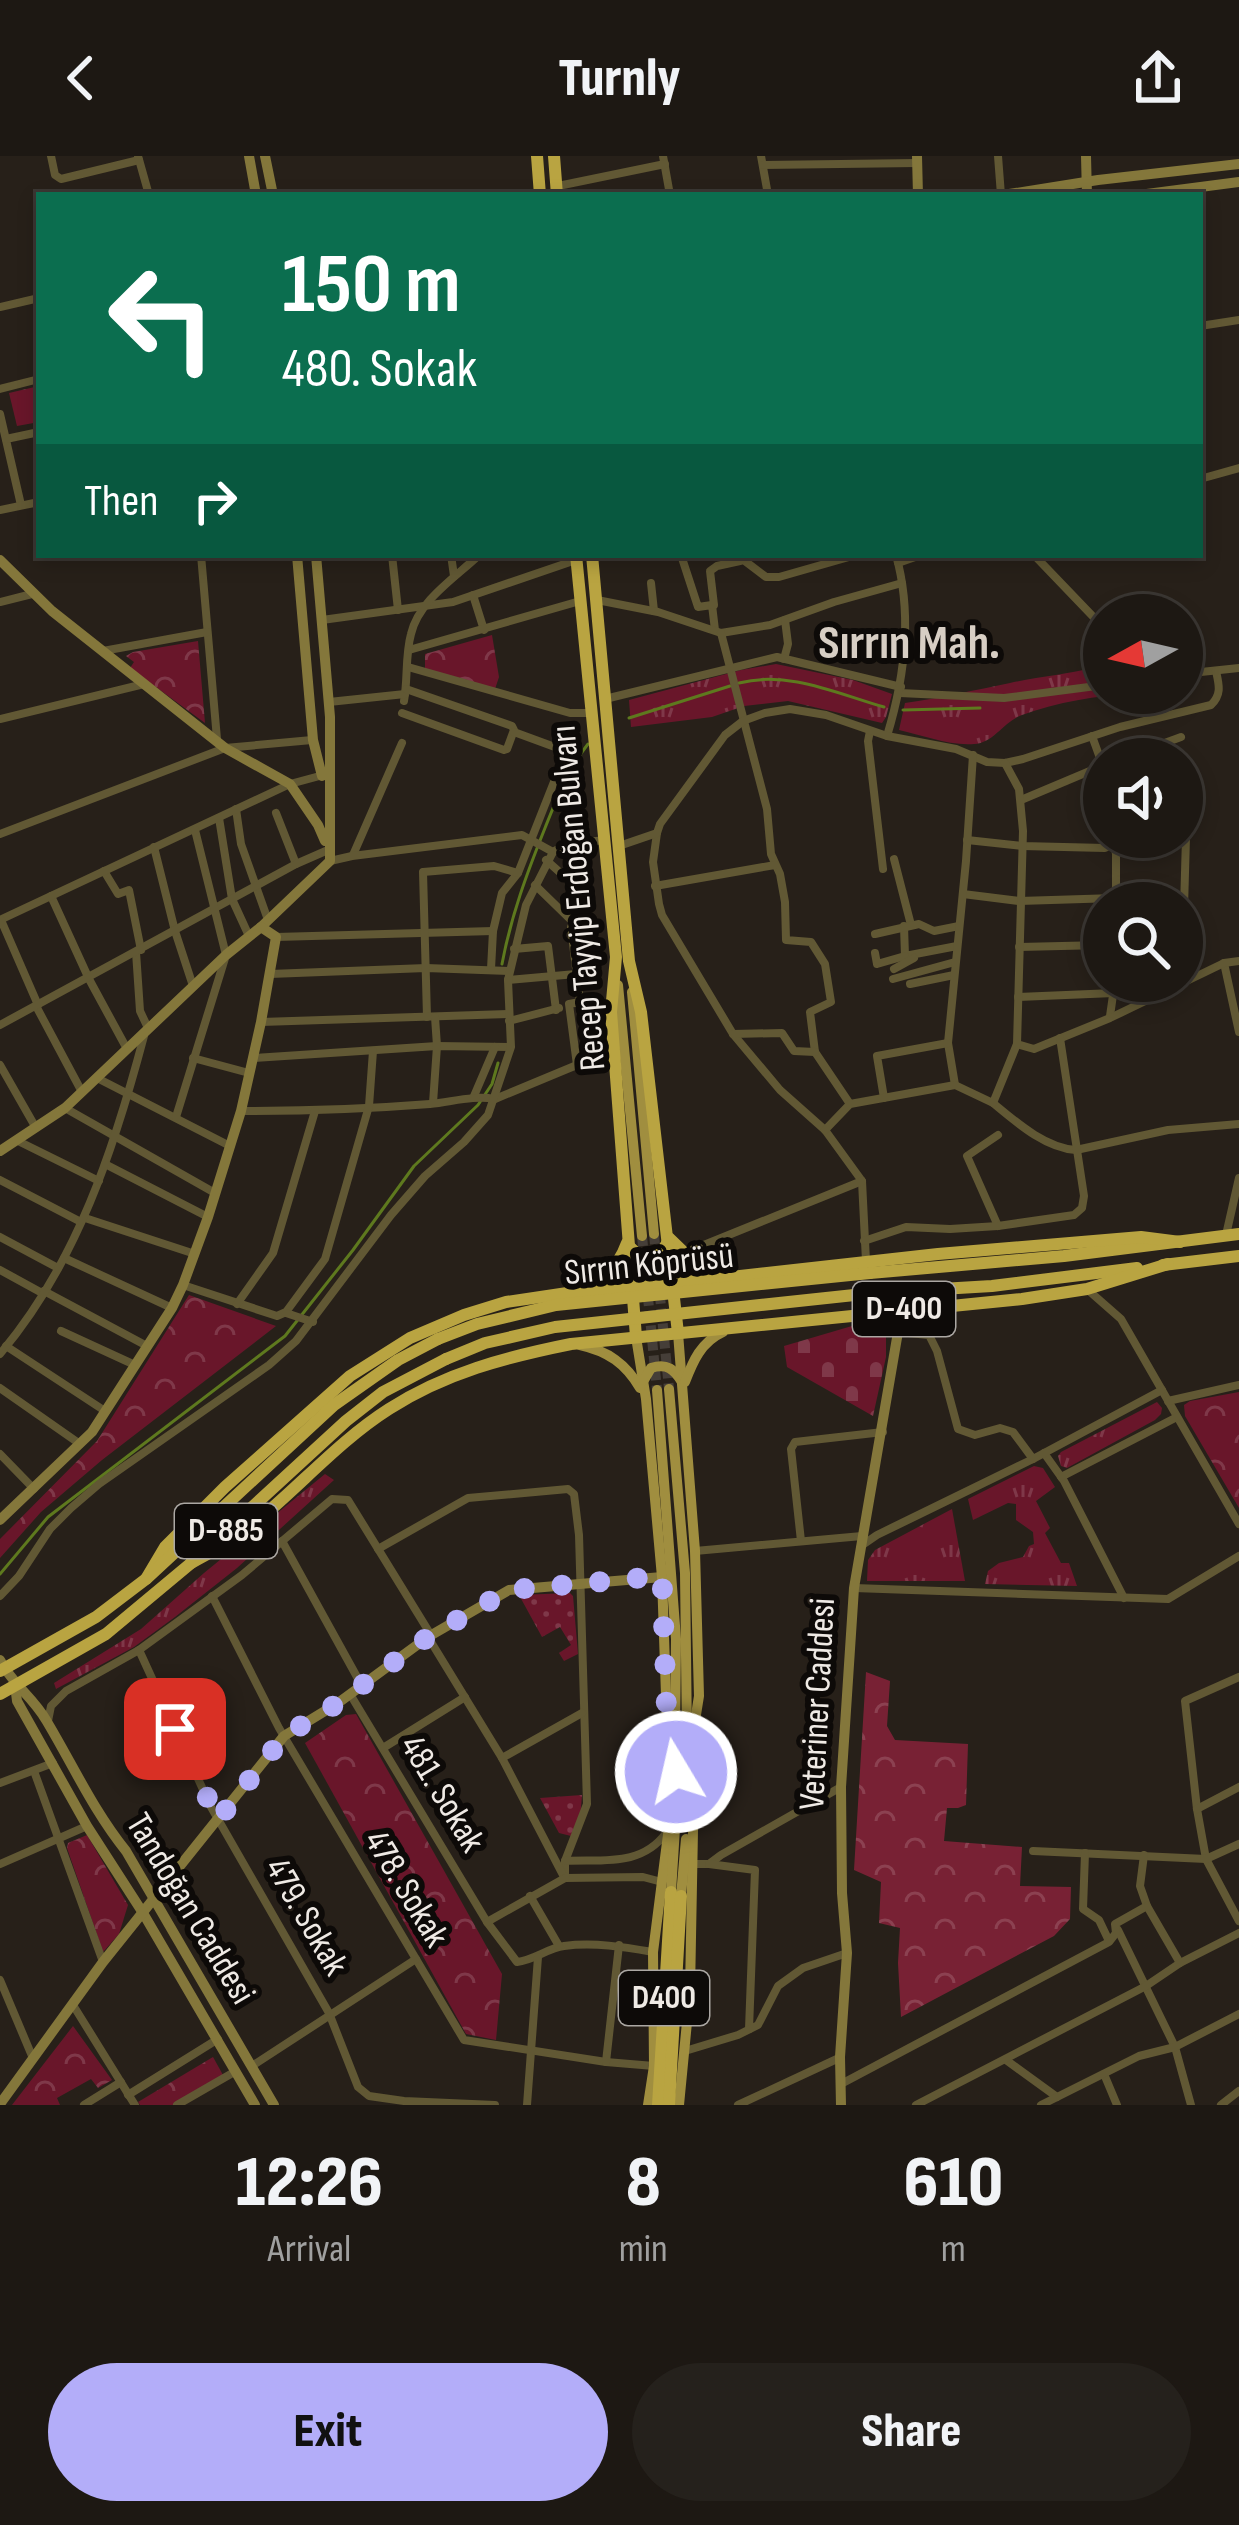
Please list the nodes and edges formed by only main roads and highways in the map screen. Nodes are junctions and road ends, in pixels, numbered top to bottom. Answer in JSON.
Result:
{"nodes":[{"id":1,"x":537,"y":156,"type":"edge"},
{"id":2,"x":554,"y":156,"type":"edge"},
{"id":3,"x":557,"y":190,"type":"edge"},
{"id":4,"x":540,"y":192,"type":"edge"},
{"id":5,"x":576,"y":558,"type":"edge"},
{"id":6,"x":592,"y":558,"type":"edge"},
{"id":7,"x":623,"y":959,"type":"junction"},
{"id":8,"x":1233,"y":1235,"type":"edge"},
{"id":9,"x":639,"y":1238,"type":"junction"},
{"id":10,"x":669,"y":1238,"type":"junction"},
{"id":11,"x":1235,"y":1259,"type":"edge"},
{"id":12,"x":1168,"y":1264,"type":"junction"},
{"id":13,"x":868,"y":1267,"type":"junction"},
{"id":14,"x":724,"y":1276,"type":"junction"},
{"id":15,"x":673,"y":1283,"type":"junction"},
{"id":16,"x":632,"y":1288,"type":"junction"},
{"id":17,"x":574,"y":1292,"type":"junction"},
{"id":18,"x":742,"y":1325,"type":"junction"},
{"id":19,"x":678,"y":1333,"type":"junction"},
{"id":20,"x":636,"y":1337,"type":"junction"},
{"id":21,"x":571,"y":1344,"type":"junction"},
{"id":22,"x":644,"y":1381,"type":"junction"},
{"id":23,"x":684,"y":1385,"type":"junction"},
{"id":24,"x":663,"y":1389,"type":"tunnel mouth"},
{"id":25,"x":646,"y":1399,"type":"junction"},
{"id":26,"x":191,"y":1563,"type":"junction"},
{"id":27,"x":146,"y":1579,"type":"junction"},
{"id":28,"x":1,"y":1667,"type":"edge"},
{"id":29,"x":0,"y":1694,"type":"edge"},
{"id":30,"x":682,"y":1772,"type":"junction"},
{"id":31,"x":671,"y":1890,"type":"junction"},
{"id":32,"x":648,"y":2105,"type":"edge"},
{"id":33,"x":658,"y":2105,"type":"edge"},
{"id":34,"x":669,"y":2105,"type":"edge"},
{"id":35,"x":679,"y":2105,"type":"edge"}],
"edges":[{"from":1,"to":4,"type":"highway"},
{"from":2,"to":3,"type":"highway"},
{"from":5,"to":7,"type":"highway","name":"Recep Tayyip Erdoğan Bulvarı"},
{"from":6,"to":7,"type":"highway","name":"Recep Tayyip Erdoğan Bulvarı"},
{"from":7,"to":9,"type":"main road","name":"Recep Tayyip Erdoğan Bulvarı"},
{"from":7,"to":9,"type":"highway"},
{"from":7,"to":10,"type":"highway"},
{"from":8,"to":13,"type":"highway","number":"D-885"},
{"from":9,"to":10,"type":"highway"},
{"from":9,"to":16,"type":"highway"},
{"from":9,"to":17,"type":"highway"},
{"from":10,"to":14,"type":"highway"},
{"from":10,"to":15,"type":"highway"},
{"from":11,"to":12,"type":"highway","number":"D-400"},
{"from":12,"to":18,"type":"highway","number":"D-400"},
{"from":12,"to":26,"type":"highway","name":"Sırrın Köprüsü","number":"D-885","bridge":true},
{"from":13,"to":14,"type":"highway","number":"D-400"},
{"from":13,"to":27,"type":"highway","name":"Sırrın Köprüsü","number":"D-885","bridge":true},
{"from":14,"to":15,"type":"highway"},
{"from":15,"to":16,"type":"highway"},
{"from":15,"to":19,"type":"highway"},
{"from":16,"to":17,"type":"highway"},
{"from":16,"to":20,"type":"highway"},
{"from":17,"to":27,"type":"highway"},
{"from":18,"to":19,"type":"highway","number":"D-400"},
{"from":18,"to":23,"type":"main road"},
{"from":19,"to":20,"type":"highway","number":"D-400"},
{"from":19,"to":23,"type":"main road"},
{"from":20,"to":21,"type":"highway"},
{"from":20,"to":22,"type":"main road"},
{"from":21,"to":25,"type":"main road"},
{"from":21,"to":26,"type":"highway"},
{"from":22,"to":23,"type":"main road"},
{"from":22,"to":25,"type":"main road"},
{"from":23,"to":30,"type":"main road"},
{"from":24,"to":30,"type":"main road"},
{"from":25,"to":30,"type":"main road"},
{"from":26,"to":29,"type":"highway","number":"D-885"},
{"from":27,"to":28,"type":"highway","number":"D-885"},
{"from":30,"to":31,"type":"main road"},
{"from":30,"to":31,"type":"main road"},
{"from":30,"to":35,"type":"main road"},
{"from":31,"to":32,"type":"main road"},
{"from":31,"to":33,"type":"highway","number":"D400"},
{"from":31,"to":34,"type":"highway","number":"D400"}]}
